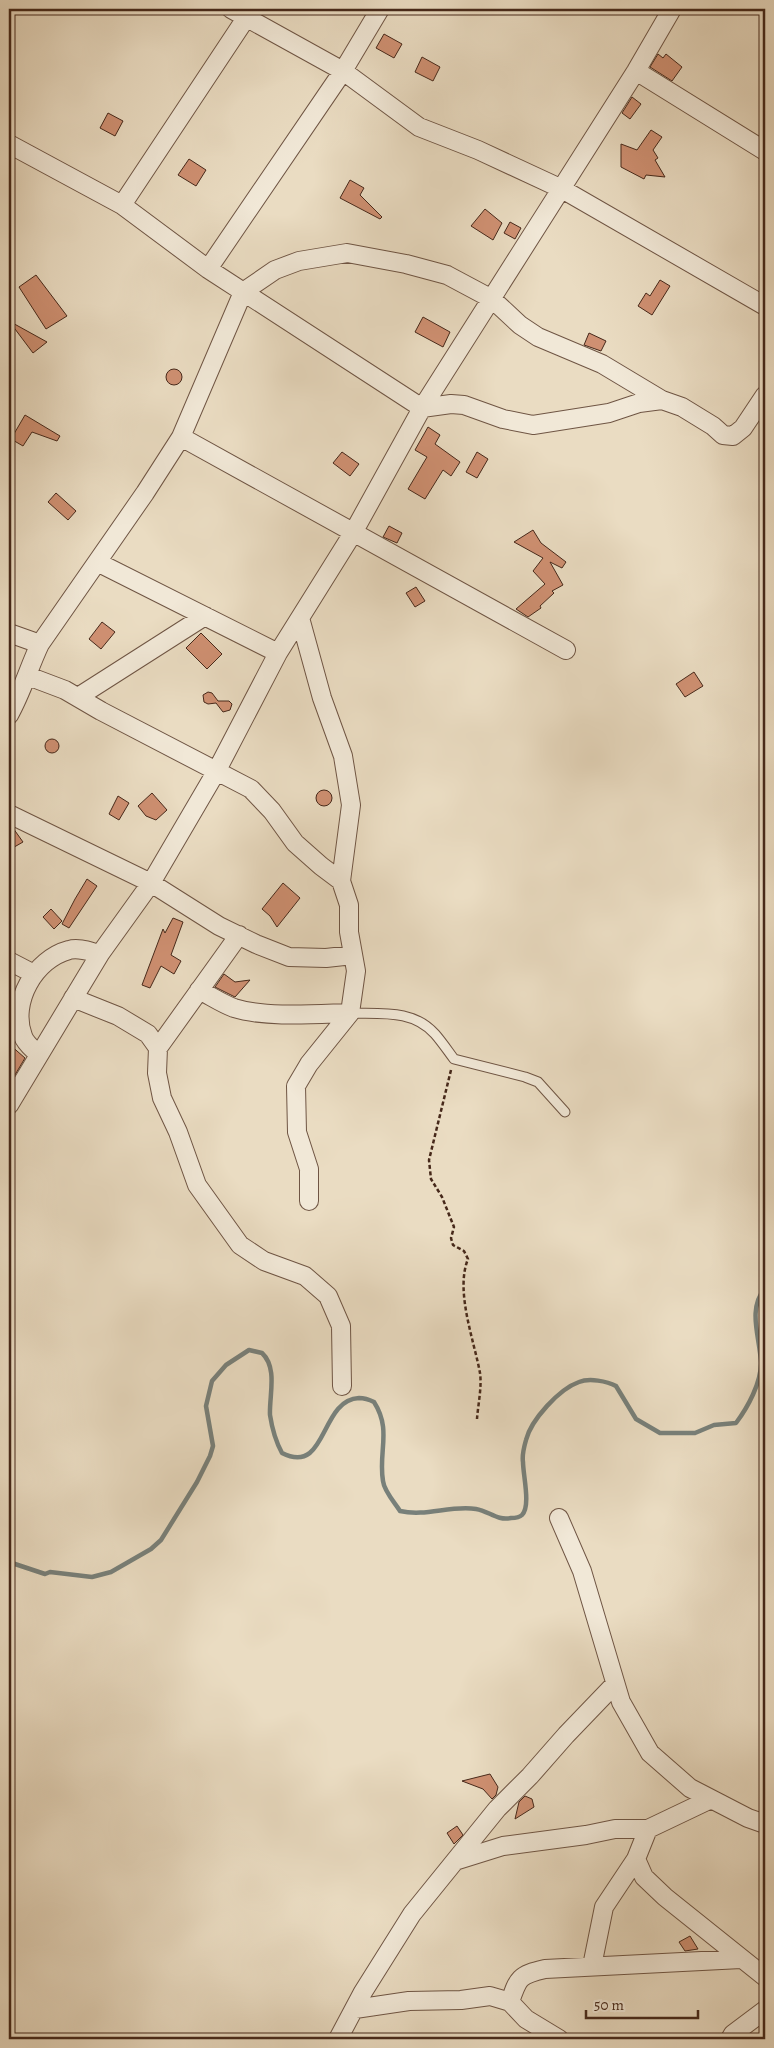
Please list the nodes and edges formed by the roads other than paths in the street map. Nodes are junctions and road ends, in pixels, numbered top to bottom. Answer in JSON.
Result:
{"nodes":[{"id":1,"x":231,"y":9,"type":"edge"},
{"id":2,"x":380,"y":9,"type":"edge"},
{"id":3,"x":672,"y":9,"type":"edge"},
{"id":4,"x":250,"y":13,"type":"edge"},
{"id":5,"x":343,"y":71,"type":"junction"},
{"id":6,"x":636,"y":71,"type":"junction"},
{"id":7,"x":9,"y":144,"type":"edge"},
{"id":8,"x":765,"y":151,"type":"edge"},
{"id":9,"x":562,"y":189,"type":"junction"},
{"id":10,"x":122,"y":205,"type":"junction"},
{"id":11,"x":208,"y":269,"type":"junction"},
{"id":12,"x":243,"y":292,"type":"junction"},
{"id":13,"x":492,"y":299,"type":"junction"},
{"id":14,"x":765,"y":306,"type":"edge"},
{"id":15,"x":765,"y":395,"type":"edge"},
{"id":16,"x":662,"y":400,"type":"junction"},
{"id":17,"x":422,"y":408,"type":"junction"},
{"id":18,"x":181,"y":437,"type":"junction"},
{"id":19,"x":353,"y":533,"type":"junction"},
{"id":20,"x":97,"y":562,"type":"junction"},
{"id":21,"x":205,"y":616,"type":"junction"},
{"id":22,"x":300,"y":618,"type":"junction"},
{"id":23,"x":9,"y":633,"type":"edge"},
{"id":24,"x":40,"y":644,"type":"junction"},
{"id":25,"x":566,"y":650,"type":"dead end"},
{"id":26,"x":278,"y":653,"type":"junction"},
{"id":27,"x":28,"y":676,"type":"junction"},
{"id":28,"x":78,"y":697,"type":"junction"},
{"id":29,"x":9,"y":715,"type":"edge"},
{"id":30,"x":216,"y":772,"type":"junction"},
{"id":31,"x":9,"y":814,"type":"edge"},
{"id":32,"x":341,"y":881,"type":"junction"},
{"id":33,"x":151,"y":883,"type":"junction"},
{"id":34,"x":238,"y":936,"type":"junction"},
{"id":35,"x":100,"y":954,"type":"junction"},
{"id":36,"x":353,"y":955,"type":"junction"},
{"id":37,"x":9,"y":961,"type":"edge"},
{"id":38,"x":34,"y":974,"type":"junction"},
{"id":39,"x":199,"y":990,"type":"junction"},
{"id":40,"x":74,"y":998,"type":"junction"},
{"id":41,"x":350,"y":1014,"type":"junction"},
{"id":42,"x":158,"y":1048,"type":"junction"},
{"id":43,"x":38,"y":1054,"type":"junction"},
{"id":44,"x":9,"y":1105,"type":"edge"},
{"id":45,"x":565,"y":1112,"type":"dead end"},
{"id":46,"x":309,"y":1201,"type":"dead end"},
{"id":47,"x":342,"y":1386,"type":"dead end"},
{"id":48,"x":559,"y":1518,"type":"dead end"},
{"id":49,"x":615,"y":1684,"type":"junction"},
{"id":50,"x":711,"y":1798,"type":"junction"},
{"id":51,"x":765,"y":1824,"type":"edge"},
{"id":52,"x":648,"y":1829,"type":"junction"},
{"id":53,"x":636,"y":1860,"type":"junction"},
{"id":54,"x":455,"y":1861,"type":"junction"},
{"id":55,"x":742,"y":1959,"type":"junction"},
{"id":56,"x":592,"y":1966,"type":"junction"},
{"id":57,"x":765,"y":1977,"type":"edge"},
{"id":58,"x":510,"y":2002,"type":"junction"},
{"id":59,"x":355,"y":2008,"type":"junction"},
{"id":60,"x":764,"y":2014,"type":"edge"},
{"id":61,"x":338,"y":2039,"type":"edge"},
{"id":62,"x":559,"y":2039,"type":"edge"},
{"id":63,"x":730,"y":2039,"type":"edge"}],
"edges":[{"from":1,"to":4,"type":"street"},
{"from":2,"to":5,"type":"street"},
{"from":3,"to":6,"type":"street"},
{"from":4,"to":5,"type":"street"},
{"from":4,"to":10,"type":"street"},
{"from":5,"to":9,"type":"street"},
{"from":5,"to":11,"type":"street"},
{"from":6,"to":8,"type":"street"},
{"from":6,"to":9,"type":"street"},
{"from":7,"to":10,"type":"street"},
{"from":9,"to":13,"type":"street"},
{"from":9,"to":14,"type":"street"},
{"from":10,"to":11,"type":"street"},
{"from":11,"to":12,"type":"street"},
{"from":12,"to":13,"type":"street"},
{"from":12,"to":17,"type":"street"},
{"from":12,"to":18,"type":"street"},
{"from":13,"to":16,"type":"street"},
{"from":13,"to":17,"type":"street"},
{"from":15,"to":16,"type":"street"},
{"from":16,"to":17,"type":"street"},
{"from":17,"to":19,"type":"street"},
{"from":18,"to":19,"type":"street"},
{"from":18,"to":20,"type":"street"},
{"from":19,"to":22,"type":"street"},
{"from":19,"to":25,"type":"street"},
{"from":20,"to":21,"type":"street"},
{"from":20,"to":24,"type":"street"},
{"from":21,"to":26,"type":"street"},
{"from":21,"to":28,"type":"street"},
{"from":22,"to":26,"type":"street"},
{"from":22,"to":32,"type":"street"},
{"from":23,"to":24,"type":"street"},
{"from":24,"to":27,"type":"street"},
{"from":26,"to":30,"type":"street"},
{"from":27,"to":28,"type":"street"},
{"from":27,"to":29,"type":"street"},
{"from":28,"to":30,"type":"street"},
{"from":30,"to":32,"type":"street"},
{"from":30,"to":33,"type":"street"},
{"from":31,"to":33,"type":"street"},
{"from":32,"to":36,"type":"street"},
{"from":33,"to":34,"type":"street"},
{"from":33,"to":35,"type":"street"},
{"from":34,"to":36,"type":"street"},
{"from":34,"to":39,"type":"street"},
{"from":35,"to":38,"type":"street"},
{"from":35,"to":40,"type":"street"},
{"from":36,"to":41,"type":"street"},
{"from":37,"to":38,"type":"street"},
{"from":38,"to":43,"type":"street"},
{"from":39,"to":41,"type":"street"},
{"from":39,"to":42,"type":"street"},
{"from":40,"to":42,"type":"street"},
{"from":40,"to":43,"type":"street"},
{"from":41,"to":45,"type":"lane"},
{"from":41,"to":46,"type":"street"},
{"from":42,"to":47,"type":"street"},
{"from":43,"to":44,"type":"street"},
{"from":48,"to":49,"type":"street"},
{"from":49,"to":50,"type":"street"},
{"from":49,"to":54,"type":"street"},
{"from":50,"to":51,"type":"street"},
{"from":50,"to":52,"type":"street"},
{"from":52,"to":53,"type":"street"},
{"from":52,"to":54,"type":"street"},
{"from":53,"to":55,"type":"street"},
{"from":53,"to":56,"type":"street"},
{"from":54,"to":59,"type":"street"},
{"from":55,"to":56,"type":"street"},
{"from":55,"to":57,"type":"street"},
{"from":56,"to":58,"type":"street"},
{"from":58,"to":59,"type":"street"},
{"from":58,"to":62,"type":"street"},
{"from":59,"to":61,"type":"street"},
{"from":60,"to":63,"type":"street"}]}
